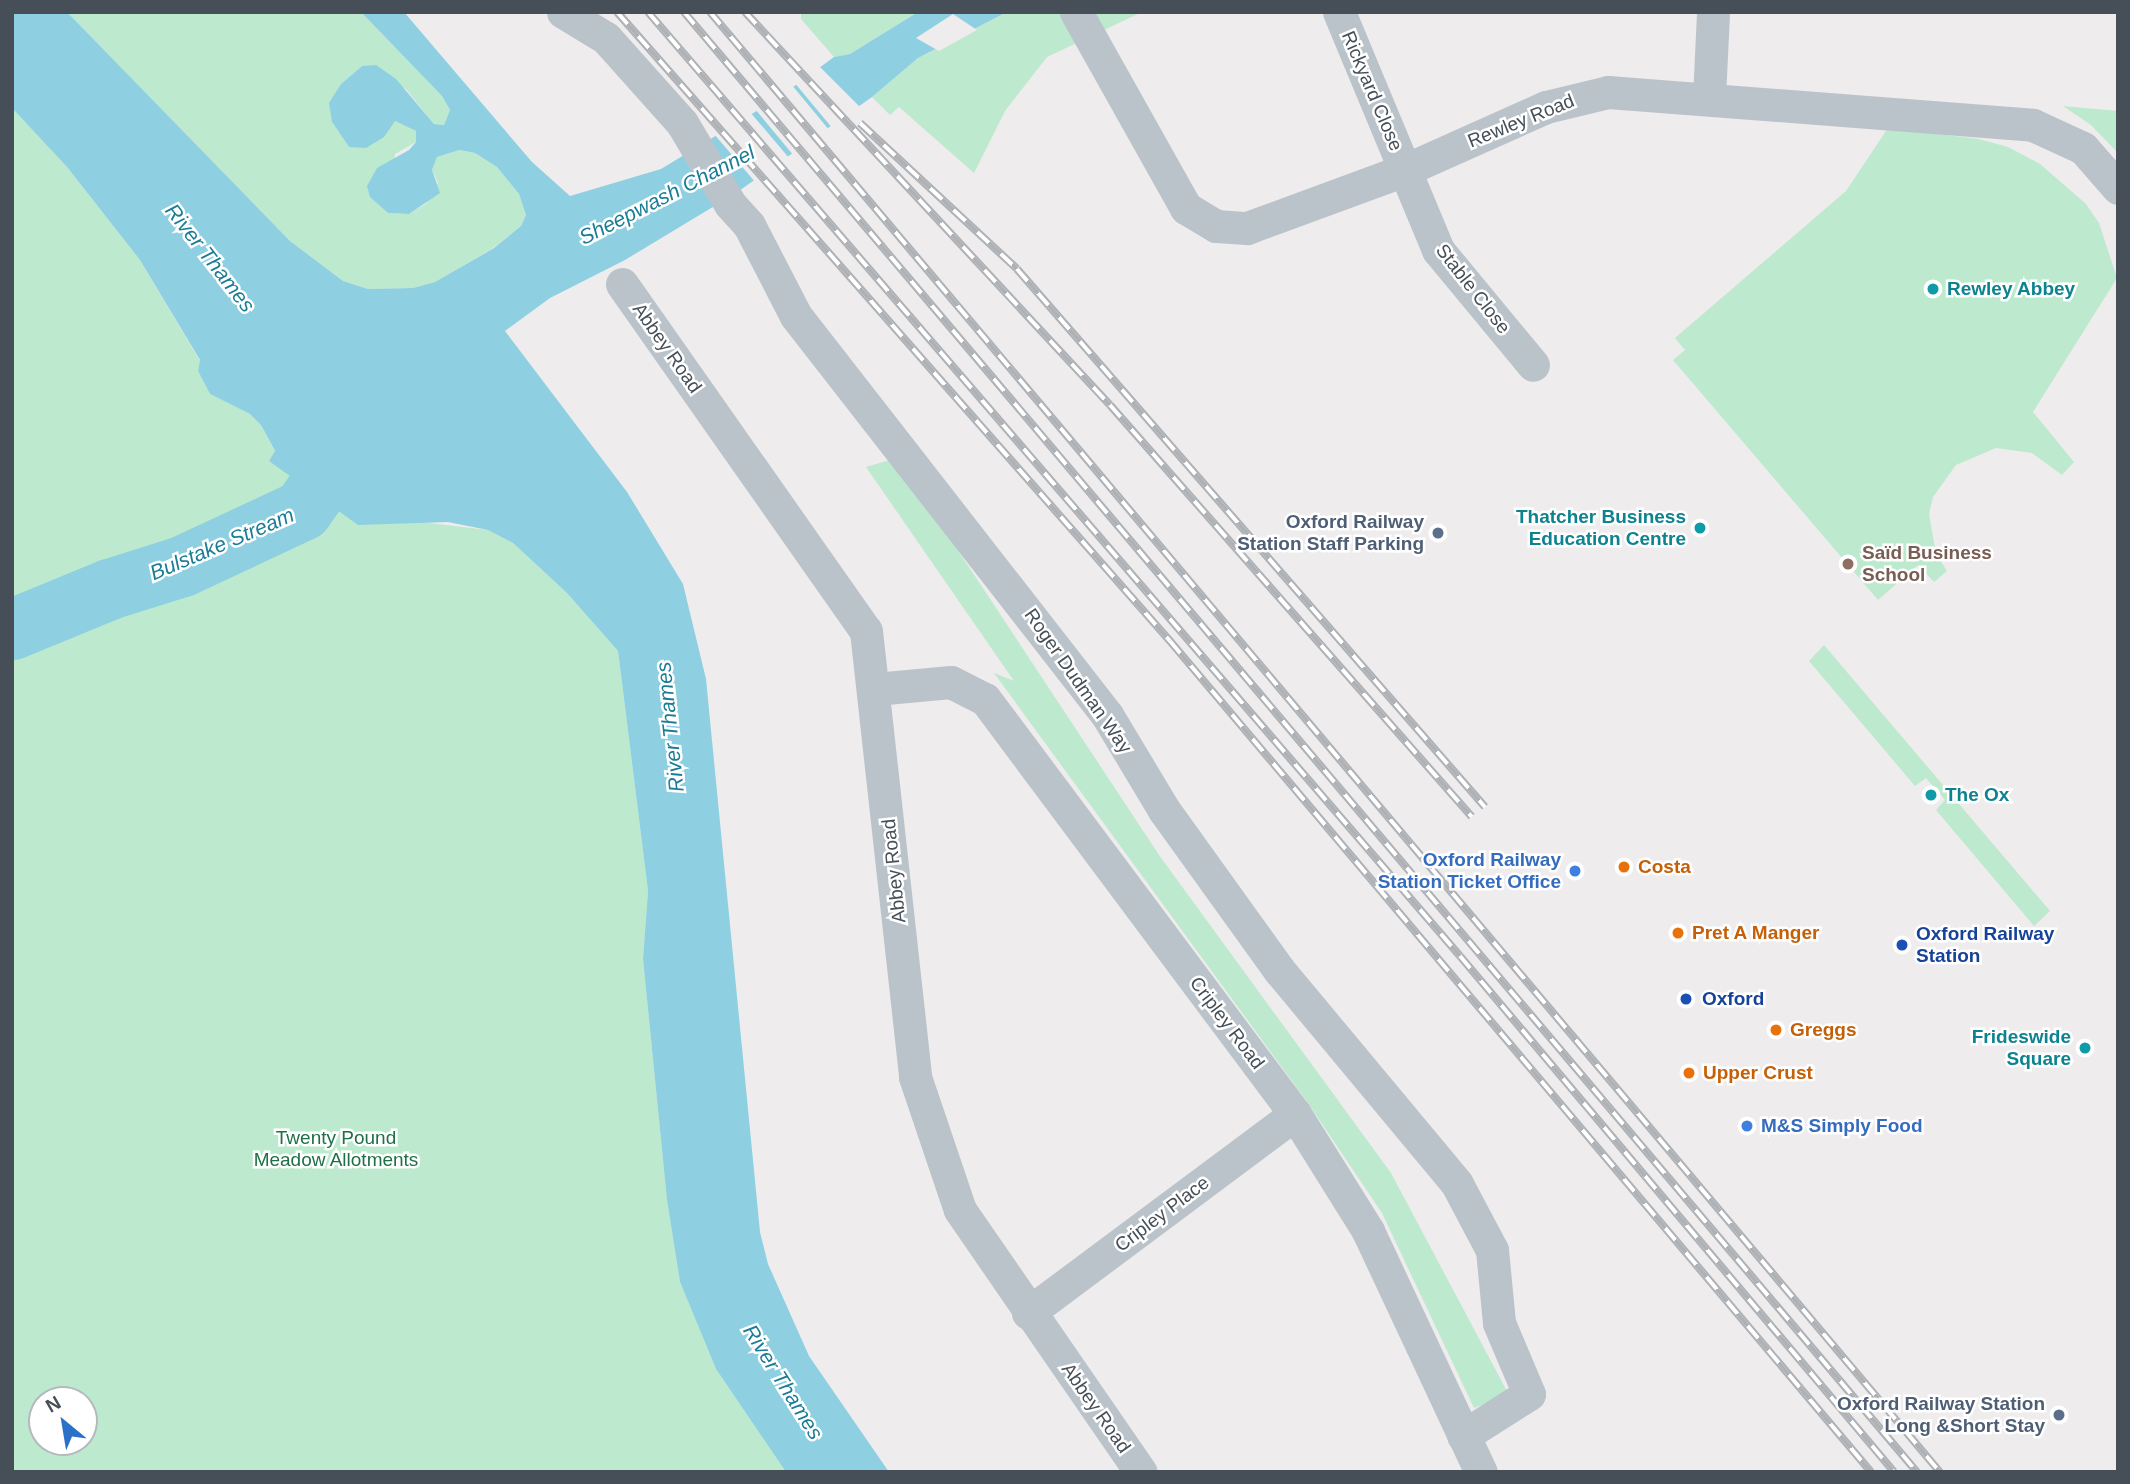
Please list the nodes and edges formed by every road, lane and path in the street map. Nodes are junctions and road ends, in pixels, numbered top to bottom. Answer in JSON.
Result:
{"nodes":[{"id":1,"x":562,"y":12,"type":"edge"},
{"id":2,"x":1076,"y":12,"type":"edge"},
{"id":3,"x":1339,"y":12,"type":"edge"},
{"id":4,"x":1713,"y":12,"type":"edge"},
{"id":5,"x":1709,"y":98,"type":"junction"},
{"id":6,"x":1405,"y":170,"type":"junction"},
{"id":7,"x":2118,"y":188,"type":"edge"},
{"id":8,"x":622,"y":284,"type":"dead end"},
{"id":9,"x":1533,"y":365,"type":"dead end"},
{"id":10,"x":875,"y":689,"type":"junction"},
{"id":11,"x":1295,"y":1114,"type":"junction"},
{"id":12,"x":1028,"y":1313,"type":"junction"},
{"id":13,"x":1463,"y":1436,"type":"junction"},
{"id":14,"x":1141,"y":1472,"type":"edge"},
{"id":15,"x":1481,"y":1472,"type":"edge"}],
"edges":[{"from":1,"to":13,"type":"street","name":"Roger Dudman Way"},
{"from":2,"to":6,"type":"street","name":"Rewley Road"},
{"from":3,"to":6,"type":"street","name":"Rickyard Close"},
{"from":4,"to":5,"type":"street"},
{"from":5,"to":6,"type":"street","name":"Rewley Road"},
{"from":5,"to":7,"type":"street","name":"Rewley Road"},
{"from":6,"to":9,"type":"street","name":"Stable Close"},
{"from":8,"to":10,"type":"street","name":"Abbey Road"},
{"from":10,"to":11,"type":"street","name":"Cripley Road"},
{"from":10,"to":12,"type":"street","name":"Abbey Road"},
{"from":11,"to":12,"type":"street","name":"Cripley Place"},
{"from":11,"to":13,"type":"street","name":"Cripley Road"},
{"from":12,"to":14,"type":"street","name":"Abbey Road"},
{"from":13,"to":15,"type":"street","name":"Cripley Road"}]}
